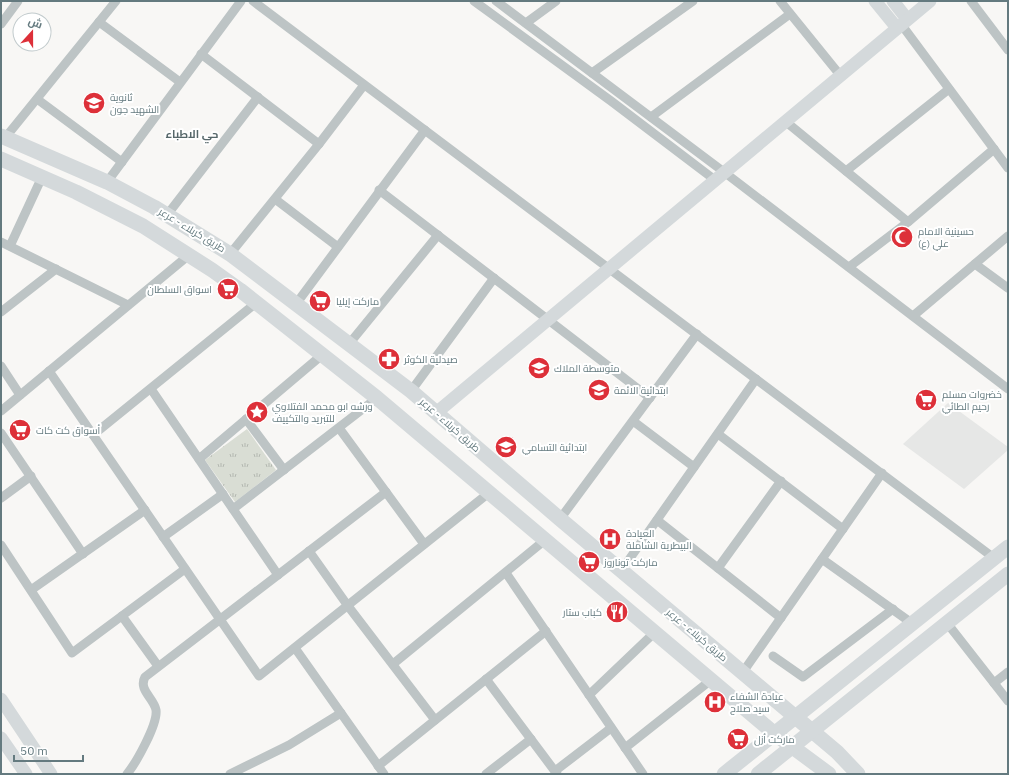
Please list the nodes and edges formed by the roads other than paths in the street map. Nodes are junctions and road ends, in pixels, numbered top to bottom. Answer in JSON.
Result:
{"nodes":[{"id":1,"x":18,"y":1,"type":"edge"},
{"id":2,"x":116,"y":1,"type":"edge"},
{"id":3,"x":241,"y":1,"type":"edge"},
{"id":4,"x":253,"y":1,"type":"edge"},
{"id":5,"x":474,"y":1,"type":"edge"},
{"id":6,"x":496,"y":1,"type":"edge"},
{"id":7,"x":556,"y":1,"type":"edge"},
{"id":8,"x":780,"y":1,"type":"edge"},
{"id":9,"x":875,"y":1,"type":"edge"},
{"id":10,"x":930,"y":1,"type":"edge"},
{"id":11,"x":971,"y":1,"type":"edge"},
{"id":12,"x":692,"y":2,"type":"edge"},
{"id":13,"x":895,"y":4,"type":"edge"},
{"id":14,"x":885,"y":13,"type":"junction"},
{"id":15,"x":790,"y":14,"type":"junction"},
{"id":16,"x":99,"y":22,"type":"junction"},
{"id":17,"x":526,"y":23,"type":"junction"},
{"id":18,"x":1,"y":24,"type":"edge"},
{"id":19,"x":902,"y":24,"type":"junction"},
{"id":20,"x":1008,"y":50,"type":"edge"},
{"id":21,"x":201,"y":54,"type":"junction"},
{"id":22,"x":592,"y":73,"type":"junction"},
{"id":23,"x":840,"y":76,"type":"junction"},
{"id":24,"x":180,"y":82,"type":"junction"},
{"id":25,"x":364,"y":84,"type":"junction"},
{"id":26,"x":949,"y":89,"type":"junction"},
{"id":27,"x":258,"y":98,"type":"junction"},
{"id":28,"x":37,"y":99,"type":"junction"},
{"id":29,"x":651,"y":117,"type":"junction"},
{"id":30,"x":785,"y":121,"type":"junction"},
{"id":31,"x":425,"y":130,"type":"junction"},
{"id":32,"x":3,"y":137,"type":"edge"},
{"id":33,"x":319,"y":144,"type":"junction"},
{"id":34,"x":994,"y":149,"type":"junction"},
{"id":35,"x":1,"y":159,"type":"edge"},
{"id":36,"x":122,"y":162,"type":"junction"},
{"id":37,"x":1008,"y":168,"type":"edge"},
{"id":38,"x":846,"y":171,"type":"junction"},
{"id":39,"x":720,"y":176,"type":"junction"},
{"id":40,"x":42,"y":177,"type":"junction"},
{"id":41,"x":113,"y":185,"type":"junction"},
{"id":42,"x":379,"y":190,"type":"junction"},
{"id":43,"x":275,"y":199,"type":"junction"},
{"id":44,"x":154,"y":207,"type":"junction"},
{"id":45,"x":108,"y":208,"type":"junction"},
{"id":46,"x":167,"y":215,"type":"junction"},
{"id":47,"x":908,"y":222,"type":"junction"},
{"id":48,"x":143,"y":226,"type":"junction"},
{"id":49,"x":438,"y":235,"type":"junction"},
{"id":50,"x":1008,"y":236,"type":"edge"},
{"id":51,"x":5,"y":244,"type":"edge"},
{"id":52,"x":338,"y":247,"type":"junction"},
{"id":53,"x":230,"y":254,"type":"junction"},
{"id":54,"x":189,"y":255,"type":"junction"},
{"id":55,"x":975,"y":264,"type":"junction"},
{"id":56,"x":849,"y":267,"type":"junction"},
{"id":57,"x":609,"y":268,"type":"junction"},
{"id":58,"x":56,"y":269,"type":"junction"},
{"id":59,"x":494,"y":278,"type":"junction"},
{"id":60,"x":1008,"y":288,"type":"edge"},
{"id":61,"x":256,"y":303,"type":"junction"},
{"id":62,"x":296,"y":304,"type":"junction"},
{"id":63,"x":128,"y":305,"type":"junction"},
{"id":64,"x":1,"y":312,"type":"edge"},
{"id":65,"x":913,"y":316,"type":"junction"},
{"id":66,"x":548,"y":320,"type":"junction"},
{"id":67,"x":697,"y":334,"type":"junction"},
{"id":68,"x":349,"y":344,"type":"junction"},
{"id":69,"x":322,"y":355,"type":"junction"},
{"id":70,"x":1,"y":366,"type":"edge"},
{"id":71,"x":49,"y":371,"type":"junction"},
{"id":72,"x":756,"y":379,"type":"junction"},
{"id":73,"x":151,"y":389,"type":"junction"},
{"id":74,"x":1008,"y":389,"type":"edge"},
{"id":75,"x":411,"y":391,"type":"junction"},
{"id":76,"x":20,"y":395,"type":"junction"},
{"id":77,"x":377,"y":398,"type":"junction"},
{"id":78,"x":650,"y":398,"type":"junction"},
{"id":79,"x":1,"y":411,"type":"edge"},
{"id":80,"x":436,"y":413,"type":"junction"},
{"id":81,"x":246,"y":419,"type":"junction"},
{"id":82,"x":633,"y":421,"type":"junction"},
{"id":83,"x":339,"y":428,"type":"junction"},
{"id":84,"x":1,"y":433,"type":"edge"},
{"id":85,"x":718,"y":434,"type":"junction"},
{"id":86,"x":93,"y":435,"type":"junction"},
{"id":87,"x":199,"y":459,"type":"junction"},
{"id":88,"x":694,"y":467,"type":"junction"},
{"id":89,"x":284,"y":470,"type":"junction"},
{"id":90,"x":882,"y":473,"type":"junction"},
{"id":91,"x":31,"y":476,"type":"junction"},
{"id":92,"x":781,"y":481,"type":"junction"},
{"id":93,"x":386,"y":492,"type":"junction"},
{"id":94,"x":490,"y":492,"type":"junction"},
{"id":95,"x":223,"y":494,"type":"junction"},
{"id":96,"x":1,"y":498,"type":"edge"},
{"id":97,"x":233,"y":508,"type":"junction"},
{"id":98,"x":145,"y":510,"type":"junction"},
{"id":99,"x":560,"y":520,"type":"junction"},
{"id":100,"x":658,"y":520,"type":"junction"},
{"id":101,"x":843,"y":529,"type":"junction"},
{"id":102,"x":163,"y":537,"type":"junction"},
{"id":103,"x":545,"y":540,"type":"junction"},
{"id":104,"x":424,"y":544,"type":"junction"},
{"id":105,"x":1008,"y":547,"type":"edge"},
{"id":106,"x":2,"y":550,"type":"edge"},
{"id":107,"x":309,"y":551,"type":"junction"},
{"id":108,"x":83,"y":554,"type":"junction"},
{"id":109,"x":994,"y":558,"type":"junction"},
{"id":110,"x":822,"y":559,"type":"junction"},
{"id":111,"x":718,"y":568,"type":"junction"},
{"id":112,"x":185,"y":569,"type":"junction"},
{"id":113,"x":621,"y":571,"type":"junction"},
{"id":114,"x":506,"y":573,"type":"junction"},
{"id":115,"x":1008,"y":574,"type":"edge"},
{"id":116,"x":278,"y":575,"type":"junction"},
{"id":117,"x":30,"y":590,"type":"junction"},
{"id":118,"x":348,"y":606,"type":"junction"},
{"id":119,"x":892,"y":609,"type":"junction"},
{"id":120,"x":122,"y":616,"type":"junction"},
{"id":121,"x":219,"y":618,"type":"junction"},
{"id":122,"x":781,"y":618,"type":"junction"},
{"id":123,"x":947,"y":623,"type":"junction"},
{"id":124,"x":913,"y":624,"type":"junction"},
{"id":125,"x":546,"y":631,"type":"junction"},
{"id":126,"x":654,"y":633,"type":"junction"},
{"id":127,"x":294,"y":648,"type":"junction"},
{"id":128,"x":773,"y":656,"type":"dead end"},
{"id":129,"x":393,"y":664,"type":"junction"},
{"id":130,"x":158,"y":666,"type":"junction"},
{"id":131,"x":856,"y":670,"type":"junction"},
{"id":132,"x":743,"y":672,"type":"junction"},
{"id":133,"x":1008,"y":672,"type":"edge"},
{"id":134,"x":486,"y":679,"type":"junction"},
{"id":135,"x":710,"y":680,"type":"junction"},
{"id":136,"x":994,"y":683,"type":"junction"},
{"id":137,"x":868,"y":687,"type":"junction"},
{"id":138,"x":589,"y":695,"type":"junction"},
{"id":139,"x":771,"y":697,"type":"junction"},
{"id":140,"x":820,"y":698,"type":"junction"},
{"id":141,"x":1,"y":700,"type":"edge"},
{"id":142,"x":1008,"y":701,"type":"edge"},
{"id":143,"x":341,"y":713,"type":"junction"},
{"id":144,"x":795,"y":717,"type":"junction"},
{"id":145,"x":758,"y":719,"type":"junction"},
{"id":146,"x":435,"y":720,"type":"junction"},
{"id":147,"x":611,"y":728,"type":"junction"},
{"id":148,"x":812,"y":731,"type":"junction"},
{"id":149,"x":775,"y":734,"type":"junction"},
{"id":150,"x":1,"y":738,"type":"edge"},
{"id":151,"x":531,"y":740,"type":"junction"},
{"id":152,"x":792,"y":747,"type":"junction"},
{"id":153,"x":625,"y":748,"type":"junction"},
{"id":154,"x":750,"y":754,"type":"junction"},
{"id":155,"x":378,"y":766,"type":"junction"},
{"id":156,"x":133,"y":772,"type":"edge"},
{"id":157,"x":556,"y":773,"type":"edge"},
{"id":158,"x":26,"y":774,"type":"edge"},
{"id":159,"x":51,"y":774,"type":"edge"},
{"id":160,"x":230,"y":774,"type":"edge"},
{"id":161,"x":384,"y":774,"type":"edge"},
{"id":162,"x":486,"y":774,"type":"edge"},
{"id":163,"x":643,"y":774,"type":"edge"},
{"id":164,"x":724,"y":774,"type":"edge"},
{"id":165,"x":758,"y":774,"type":"edge"},
{"id":166,"x":830,"y":774,"type":"edge"},
{"id":167,"x":858,"y":774,"type":"edge"}],
"edges":[{"from":1,"to":18,"type":"street"},
{"from":2,"to":16,"type":"street"},
{"from":3,"to":21,"type":"street"},
{"from":4,"to":25,"type":"street"},
{"from":5,"to":39,"type":"street"},
{"from":6,"to":17,"type":"street"},
{"from":7,"to":17,"type":"street"},
{"from":8,"to":15,"type":"street"},
{"from":9,"to":14,"type":"street"},
{"from":10,"to":19,"type":"street"},
{"from":11,"to":20,"type":"street"},
{"from":12,"to":22,"type":"street"},
{"from":13,"to":14,"type":"street"},
{"from":13,"to":19,"type":"street"},
{"from":14,"to":19,"type":"street"},
{"from":15,"to":23,"type":"street"},
{"from":15,"to":29,"type":"street"},
{"from":16,"to":24,"type":"street"},
{"from":16,"to":28,"type":"street"},
{"from":17,"to":22,"type":"street"},
{"from":19,"to":23,"type":"street"},
{"from":19,"to":26,"type":"street"},
{"from":21,"to":24,"type":"street"},
{"from":21,"to":27,"type":"street"},
{"from":22,"to":29,"type":"street"},
{"from":23,"to":30,"type":"street"},
{"from":24,"to":36,"type":"street"},
{"from":25,"to":31,"type":"street"},
{"from":25,"to":33,"type":"street"},
{"from":26,"to":34,"type":"street"},
{"from":26,"to":38,"type":"street"},
{"from":27,"to":33,"type":"street"},
{"from":27,"to":46,"type":"street"},
{"from":28,"to":32,"type":"street"},
{"from":28,"to":36,"type":"street"},
{"from":29,"to":39,"type":"street"},
{"from":30,"to":38,"type":"street"},
{"from":30,"to":39,"type":"street"},
{"from":31,"to":42,"type":"street"},
{"from":31,"to":57,"type":"street"},
{"from":32,"to":41,"type":"main road","name":"طريق كربلاء - عرعر"},
{"from":33,"to":43,"type":"street"},
{"from":34,"to":37,"type":"street"},
{"from":34,"to":47,"type":"street"},
{"from":35,"to":40,"type":"main road"},
{"from":36,"to":41,"type":"street"},
{"from":38,"to":47,"type":"street"},
{"from":39,"to":56,"type":"street"},
{"from":39,"to":57,"type":"street"},
{"from":40,"to":45,"type":"main road"},
{"from":40,"to":51,"type":"street"},
{"from":41,"to":44,"type":"main road","name":"طريق كربلاء - عرعر"},
{"from":41,"to":45,"type":"main road"},
{"from":42,"to":49,"type":"street"},
{"from":42,"to":52,"type":"street"},
{"from":43,"to":52,"type":"street"},
{"from":43,"to":53,"type":"street"},
{"from":44,"to":46,"type":"main road","name":"طريق كربلاء - عرعر"},
{"from":44,"to":48,"type":"main road"},
{"from":45,"to":48,"type":"main road"},
{"from":46,"to":53,"type":"main road","name":"طريق كربلاء - عرعر"},
{"from":47,"to":56,"type":"street"},
{"from":48,"to":54,"type":"main road"},
{"from":49,"to":59,"type":"street"},
{"from":49,"to":68,"type":"street"},
{"from":50,"to":55,"type":"street"},
{"from":51,"to":58,"type":"street"},
{"from":52,"to":62,"type":"street"},
{"from":53,"to":62,"type":"main road","name":"طريق كربلاء - عرعر"},
{"from":54,"to":61,"type":"main road"},
{"from":54,"to":63,"type":"street"},
{"from":55,"to":60,"type":"street"},
{"from":55,"to":65,"type":"street"},
{"from":56,"to":65,"type":"street"},
{"from":57,"to":66,"type":"street"},
{"from":57,"to":67,"type":"street"},
{"from":58,"to":63,"type":"street"},
{"from":58,"to":64,"type":"street"},
{"from":59,"to":66,"type":"street"},
{"from":59,"to":75,"type":"street"},
{"from":61,"to":69,"type":"main road"},
{"from":61,"to":73,"type":"street"},
{"from":62,"to":68,"type":"main road","name":"طريق كربلاء - عرعر"},
{"from":63,"to":71,"type":"street"},
{"from":65,"to":74,"type":"street"},
{"from":66,"to":78,"type":"street"},
{"from":66,"to":80,"type":"street"},
{"from":67,"to":72,"type":"street"},
{"from":67,"to":78,"type":"street"},
{"from":68,"to":75,"type":"main road","name":"طريق كربلاء - عرعر"},
{"from":69,"to":77,"type":"main road"},
{"from":69,"to":81,"type":"street"},
{"from":70,"to":76,"type":"street"},
{"from":71,"to":76,"type":"street"},
{"from":71,"to":86,"type":"street"},
{"from":72,"to":85,"type":"street"},
{"from":72,"to":90,"type":"street"},
{"from":73,"to":86,"type":"street"},
{"from":73,"to":87,"type":"street"},
{"from":75,"to":80,"type":"main road","name":"طريق كربلاء - عرعر"},
{"from":76,"to":79,"type":"street"},
{"from":77,"to":83,"type":"street"},
{"from":77,"to":94,"type":"main road"},
{"from":78,"to":82,"type":"street"},
{"from":80,"to":99,"type":"main road","name":"طريق كربلاء - عرعر"},
{"from":81,"to":87,"type":"street"},
{"from":81,"to":89,"type":"street"},
{"from":82,"to":88,"type":"street"},
{"from":82,"to":99,"type":"street"},
{"from":83,"to":89,"type":"street"},
{"from":83,"to":93,"type":"street"},
{"from":84,"to":91,"type":"street"},
{"from":85,"to":88,"type":"street"},
{"from":85,"to":92,"type":"street"},
{"from":86,"to":98,"type":"street"},
{"from":87,"to":95,"type":"street"},
{"from":88,"to":100,"type":"street"},
{"from":89,"to":97,"type":"street"},
{"from":90,"to":101,"type":"street"},
{"from":90,"to":109,"type":"street"},
{"from":91,"to":96,"type":"street"},
{"from":91,"to":108,"type":"street"},
{"from":92,"to":101,"type":"street"},
{"from":92,"to":111,"type":"street"},
{"from":93,"to":104,"type":"street"},
{"from":93,"to":107,"type":"street"},
{"from":94,"to":103,"type":"main road"},
{"from":94,"to":104,"type":"street"},
{"from":95,"to":97,"type":"street"},
{"from":95,"to":102,"type":"street"},
{"from":97,"to":116,"type":"street"},
{"from":98,"to":102,"type":"street"},
{"from":98,"to":108,"type":"street"},
{"from":99,"to":113,"type":"main road","name":"طريق كربلاء - عرعر"},
{"from":100,"to":111,"type":"street"},
{"from":100,"to":113,"type":"street"},
{"from":101,"to":110,"type":"street"},
{"from":102,"to":112,"type":"street"},
{"from":103,"to":114,"type":"street"},
{"from":103,"to":126,"type":"main road"},
{"from":104,"to":118,"type":"street"},
{"from":105,"to":109,"type":"main road"},
{"from":106,"to":117,"type":"street"},
{"from":107,"to":116,"type":"street"},
{"from":107,"to":118,"type":"street"},
{"from":108,"to":117,"type":"street"},
{"from":109,"to":124,"type":"main road"},
{"from":110,"to":119,"type":"street"},
{"from":110,"to":122,"type":"street"},
{"from":111,"to":122,"type":"street"},
{"from":112,"to":120,"type":"street"},
{"from":112,"to":121,"type":"street"},
{"from":113,"to":132,"type":"main road","name":"طريق كربلاء - عرعر"},
{"from":114,"to":125,"type":"street"},
{"from":114,"to":129,"type":"street"},
{"from":115,"to":123,"type":"main road"},
{"from":116,"to":121,"type":"street"},
{"from":117,"to":120,"type":"street"},
{"from":118,"to":127,"type":"street"},
{"from":118,"to":129,"type":"street"},
{"from":119,"to":124,"type":"street"},
{"from":119,"to":128,"type":"street"},
{"from":120,"to":130,"type":"street"},
{"from":121,"to":127,"type":"street"},
{"from":121,"to":130,"type":"street"},
{"from":122,"to":132,"type":"street"},
{"from":123,"to":136,"type":"street"},
{"from":123,"to":137,"type":"main road"},
{"from":124,"to":131,"type":"main road"},
{"from":125,"to":134,"type":"street"},
{"from":125,"to":138,"type":"street"},
{"from":126,"to":135,"type":"main road"},
{"from":126,"to":138,"type":"street"},
{"from":127,"to":143,"type":"street"},
{"from":129,"to":146,"type":"street"},
{"from":130,"to":156,"type":"street"},
{"from":131,"to":137,"type":"main road"},
{"from":131,"to":140,"type":"main road"},
{"from":132,"to":139,"type":"main road","name":"طريق كربلاء - عرعر"},
{"from":133,"to":136,"type":"street"},
{"from":134,"to":146,"type":"street"},
{"from":134,"to":151,"type":"street"},
{"from":135,"to":145,"type":"main road"},
{"from":135,"to":153,"type":"street"},
{"from":136,"to":142,"type":"street"},
{"from":137,"to":148,"type":"main road"},
{"from":138,"to":147,"type":"street"},
{"from":139,"to":140,"type":"main road"},
{"from":139,"to":144,"type":"main road","name":"طريق كربلاء - عرعر"},
{"from":140,"to":144,"type":"main road"},
{"from":141,"to":159,"type":"street"},
{"from":143,"to":155,"type":"street"},
{"from":143,"to":160,"type":"street"},
{"from":144,"to":148,"type":"main road","name":"طريق كربلاء - عرعر"},
{"from":144,"to":149,"type":"main road"},
{"from":145,"to":149,"type":"main road"},
{"from":145,"to":154,"type":"main road"},
{"from":146,"to":155,"type":"street"},
{"from":147,"to":153,"type":"street"},
{"from":147,"to":157,"type":"street"},
{"from":148,"to":152,"type":"main road"},
{"from":148,"to":167,"type":"main road","name":"طريق كربلاء - عرعر"},
{"from":149,"to":152,"type":"main road"},
{"from":149,"to":154,"type":"main road"},
{"from":150,"to":158,"type":"street"},
{"from":151,"to":157,"type":"street"},
{"from":151,"to":162,"type":"street"},
{"from":152,"to":165,"type":"main road"},
{"from":152,"to":166,"type":"main road"},
{"from":153,"to":163,"type":"street"},
{"from":154,"to":164,"type":"main road"},
{"from":154,"to":165,"type":"main road"},
{"from":155,"to":161,"type":"street"}]}
